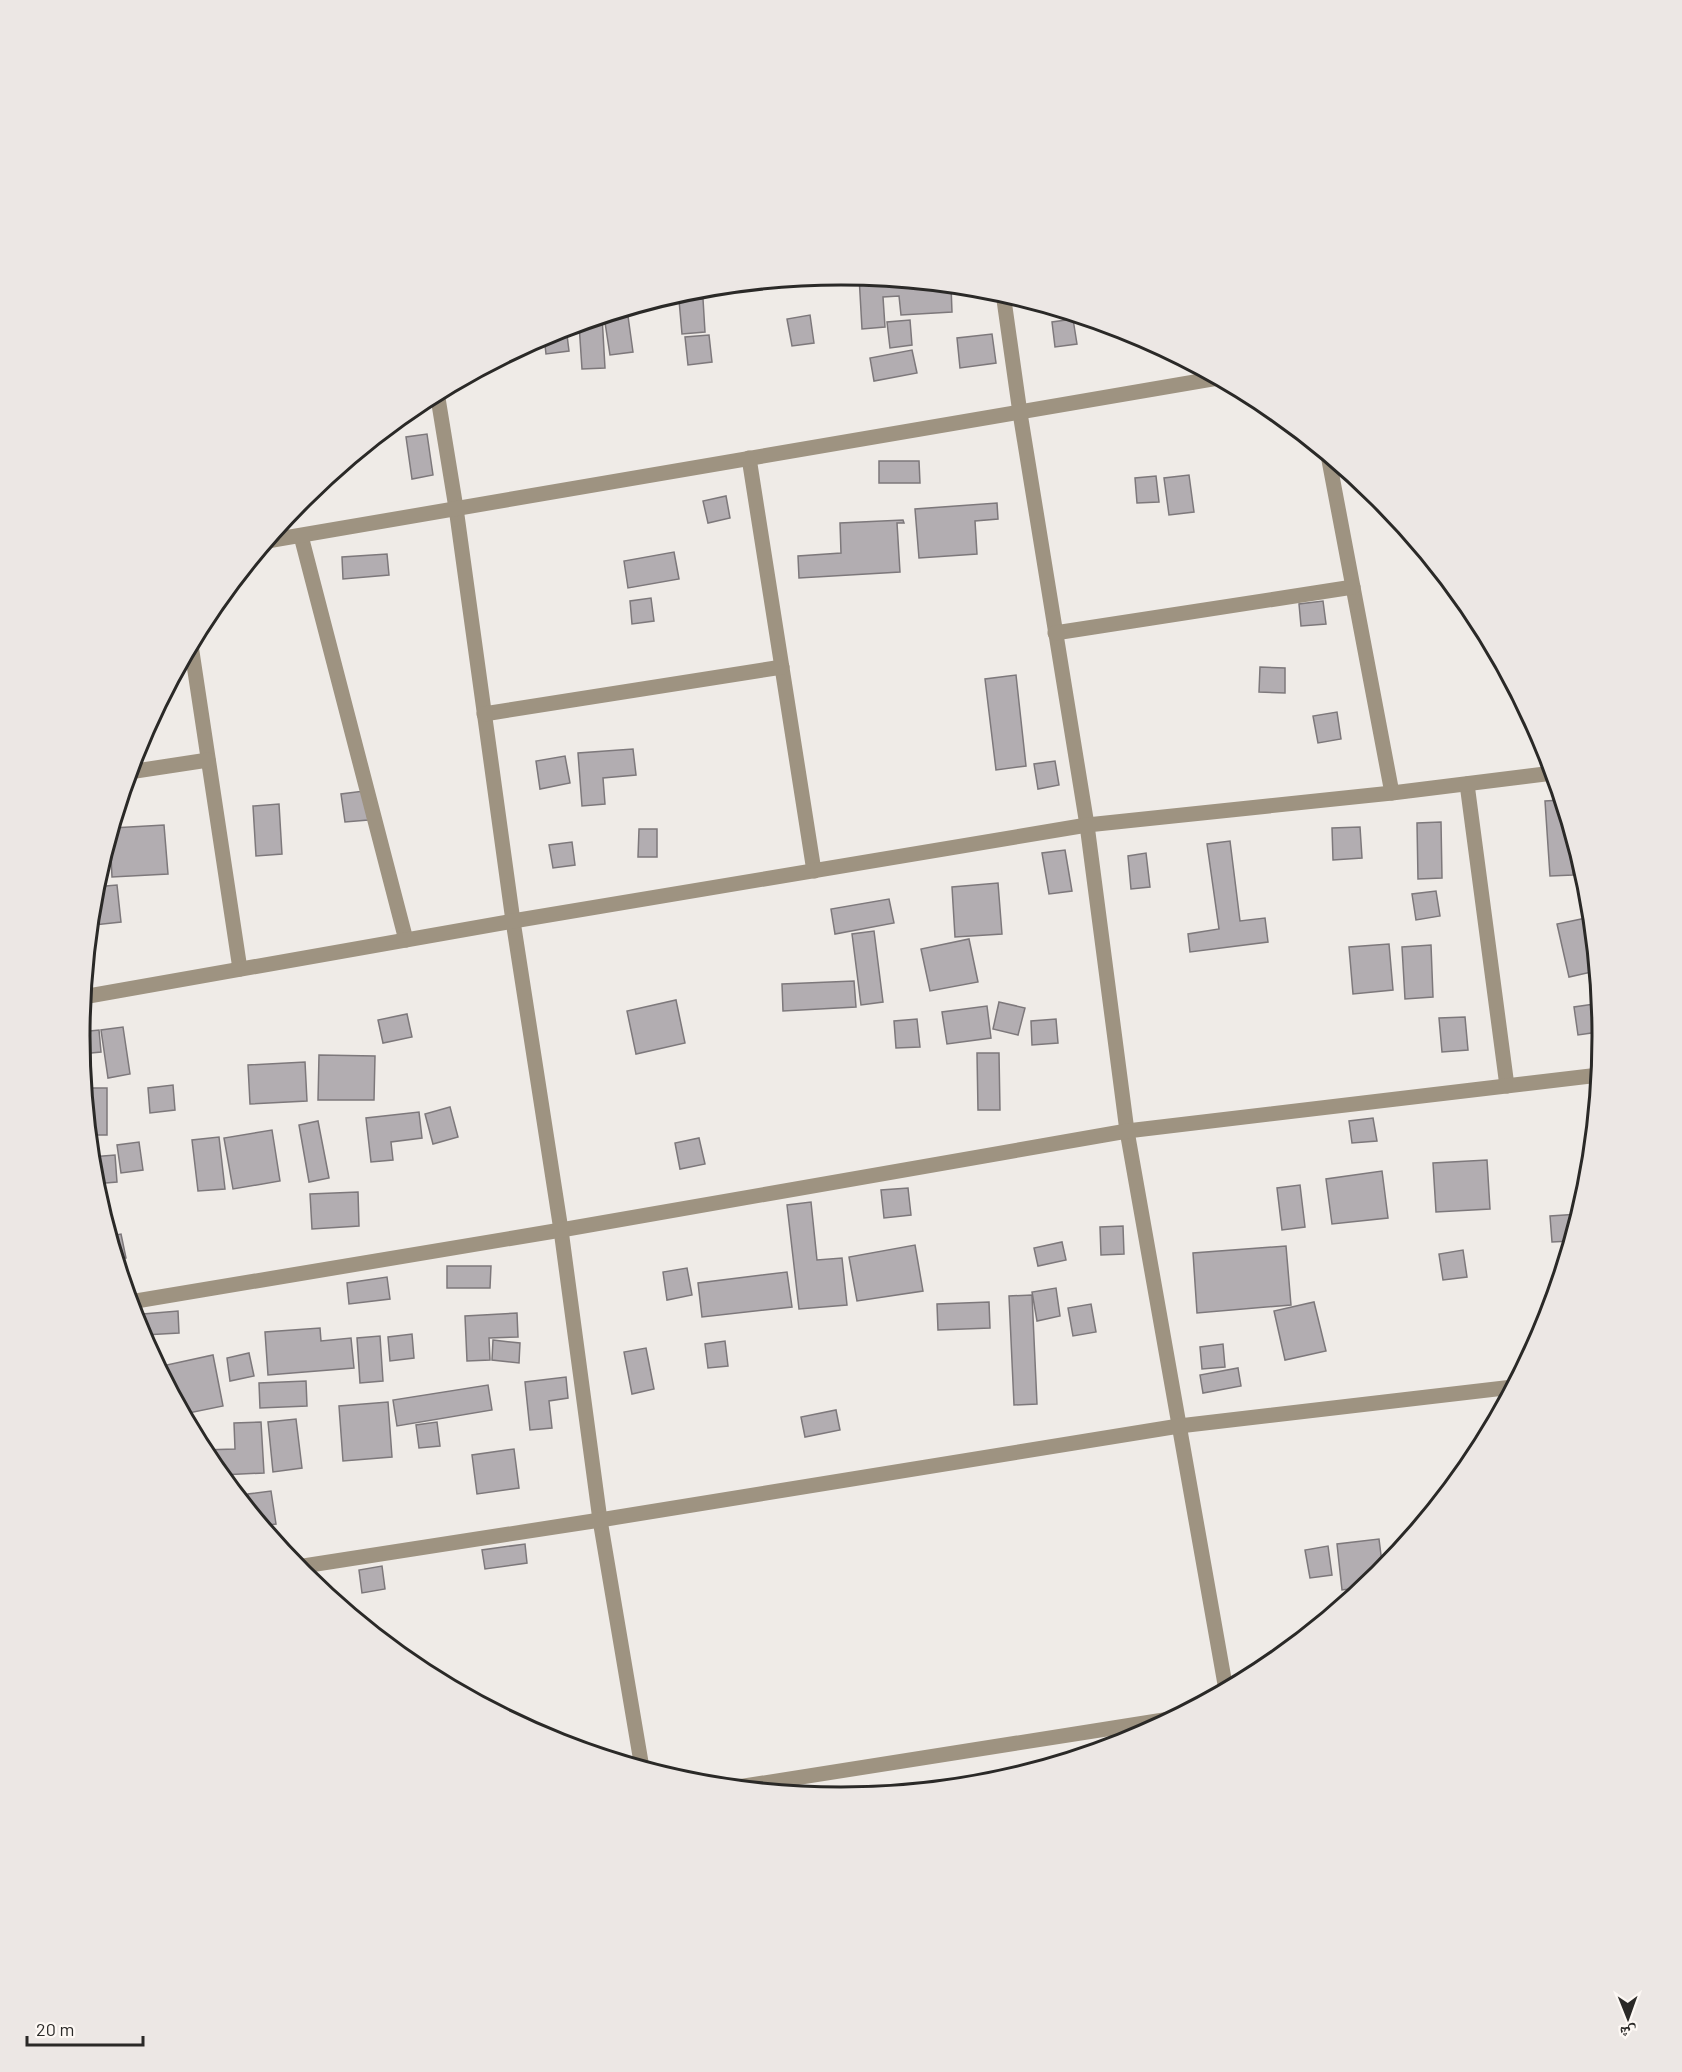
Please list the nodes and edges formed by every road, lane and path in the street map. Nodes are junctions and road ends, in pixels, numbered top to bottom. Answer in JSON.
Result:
{"nodes":[{"id":1,"x":1004,"y":303,"type":"edge"},
{"id":2,"x":1203,"y":379,"type":"edge"},
{"id":3,"x":439,"y":403,"type":"edge"},
{"id":4,"x":1020,"y":413,"type":"junction"},
{"id":5,"x":749,"y":458,"type":"junction"},
{"id":6,"x":1330,"y":466,"type":"edge"},
{"id":7,"x":456,"y":508,"type":"junction"},
{"id":8,"x":301,"y":536,"type":"junction"},
{"id":9,"x":277,"y":539,"type":"edge"},
{"id":10,"x":1353,"y":587,"type":"junction"},
{"id":11,"x":1055,"y":633,"type":"junction"},
{"id":12,"x":193,"y":657,"type":"edge"},
{"id":13,"x":782,"y":667,"type":"junction"},
{"id":14,"x":484,"y":714,"type":"junction"},
{"id":15,"x":208,"y":760,"type":"junction"},
{"id":16,"x":139,"y":770,"type":"edge"},
{"id":17,"x":1544,"y":774,"type":"edge"},
{"id":18,"x":1467,"y":784,"type":"junction"},
{"id":19,"x":1392,"y":793,"type":"junction"},
{"id":20,"x":1087,"y":825,"type":"junction"},
{"id":21,"x":814,"y":871,"type":"junction"},
{"id":22,"x":513,"y":921,"type":"junction"},
{"id":23,"x":406,"y":940,"type":"junction"},
{"id":24,"x":240,"y":969,"type":"junction"},
{"id":25,"x":92,"y":995,"type":"edge"},
{"id":26,"x":1590,"y":1076,"type":"edge"},
{"id":27,"x":1507,"y":1086,"type":"junction"},
{"id":28,"x":1127,"y":1131,"type":"junction"},
{"id":29,"x":561,"y":1230,"type":"junction"},
{"id":30,"x":139,"y":1301,"type":"edge"},
{"id":31,"x":1504,"y":1388,"type":"edge"},
{"id":32,"x":1179,"y":1426,"type":"junction"},
{"id":33,"x":600,"y":1520,"type":"junction"},
{"id":34,"x":308,"y":1565,"type":"edge"},
{"id":35,"x":1224,"y":1681,"type":"edge"},
{"id":36,"x":1143,"y":1723,"type":"edge"},
{"id":37,"x":640,"y":1759,"type":"edge"},
{"id":38,"x":765,"y":1783,"type":"edge"}],
"edges":[{"from":1,"to":4,"type":"street"},
{"from":2,"to":4,"type":"street"},
{"from":3,"to":7,"type":"street"},
{"from":4,"to":5,"type":"street"},
{"from":4,"to":11,"type":"street"},
{"from":5,"to":7,"type":"street"},
{"from":5,"to":13,"type":"street"},
{"from":6,"to":10,"type":"street"},
{"from":7,"to":8,"type":"street"},
{"from":7,"to":14,"type":"street"},
{"from":8,"to":9,"type":"street"},
{"from":8,"to":23,"type":"street"},
{"from":10,"to":11,"type":"street"},
{"from":10,"to":19,"type":"street"},
{"from":11,"to":20,"type":"street"},
{"from":12,"to":15,"type":"street"},
{"from":13,"to":14,"type":"street"},
{"from":13,"to":21,"type":"street"},
{"from":14,"to":22,"type":"street"},
{"from":15,"to":16,"type":"street"},
{"from":15,"to":24,"type":"street"},
{"from":17,"to":18,"type":"street"},
{"from":18,"to":19,"type":"street"},
{"from":18,"to":27,"type":"street"},
{"from":19,"to":20,"type":"street"},
{"from":20,"to":21,"type":"street"},
{"from":20,"to":28,"type":"street"},
{"from":21,"to":22,"type":"street"},
{"from":22,"to":23,"type":"street"},
{"from":22,"to":29,"type":"street"},
{"from":23,"to":24,"type":"street"},
{"from":24,"to":25,"type":"street"},
{"from":26,"to":27,"type":"street"},
{"from":27,"to":28,"type":"street"},
{"from":28,"to":29,"type":"street"},
{"from":28,"to":32,"type":"street"},
{"from":29,"to":30,"type":"street"},
{"from":29,"to":33,"type":"street"},
{"from":31,"to":32,"type":"street"},
{"from":32,"to":33,"type":"street"},
{"from":32,"to":35,"type":"street"},
{"from":33,"to":34,"type":"street"},
{"from":33,"to":37,"type":"street"},
{"from":36,"to":38,"type":"street"}]}
